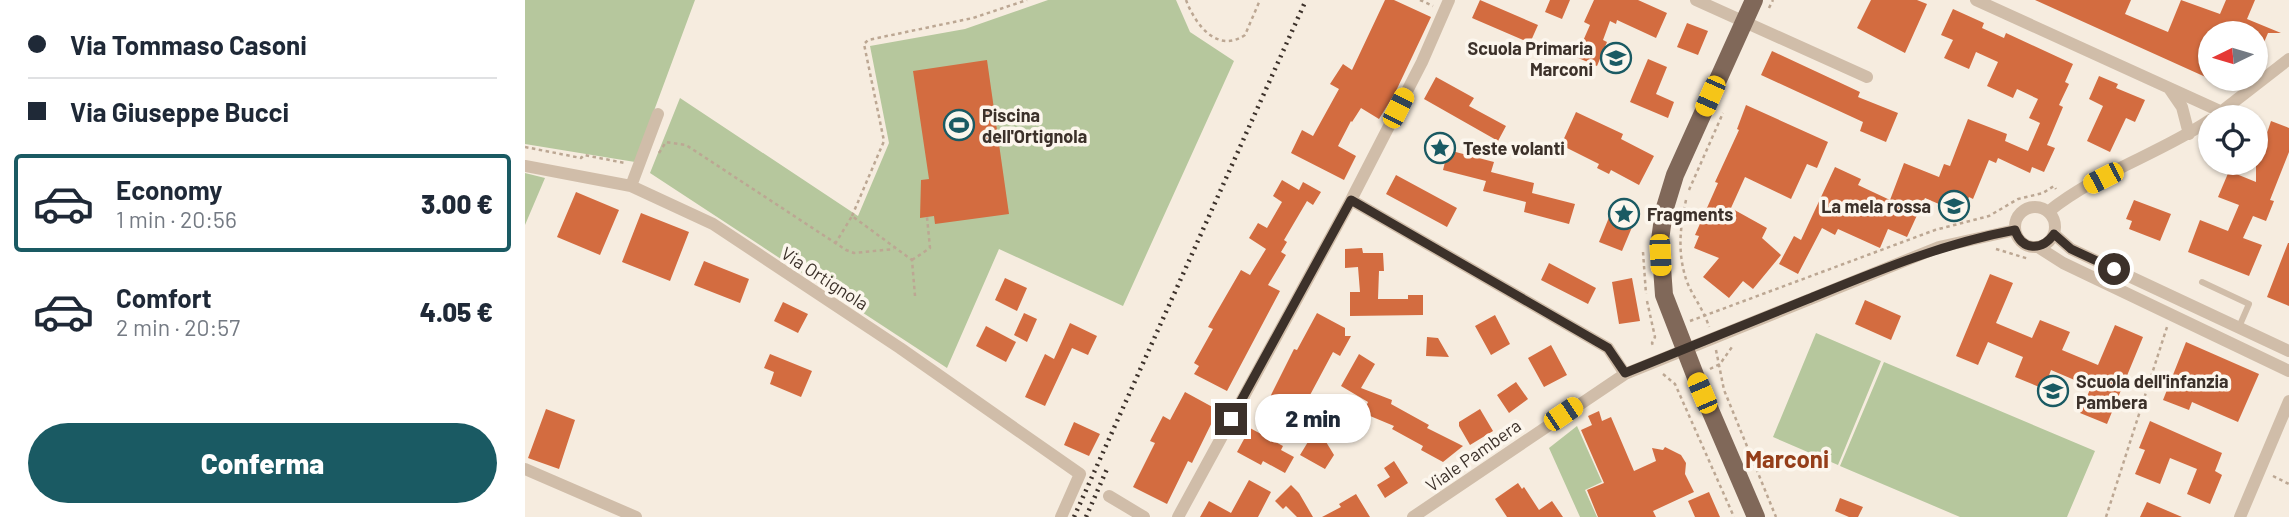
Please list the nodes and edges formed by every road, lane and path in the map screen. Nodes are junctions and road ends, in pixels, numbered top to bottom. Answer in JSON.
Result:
{"nodes":[{"id":1,"x":1027,"y":0,"type":"edge"},
{"id":2,"x":1186,"y":0,"type":"edge"},
{"id":3,"x":1260,"y":0,"type":"edge"},
{"id":4,"x":1449,"y":0,"type":"edge"},
{"id":5,"x":1696,"y":0,"type":"edge"},
{"id":6,"x":1754,"y":0,"type":"edge"},
{"id":7,"x":1773,"y":0,"type":"edge"},
{"id":8,"x":1976,"y":0,"type":"edge"},
{"id":9,"x":1752,"y":25,"type":"junction"},
{"id":10,"x":2289,"y":59,"type":"edge"},
{"id":11,"x":1867,"y":77,"type":"dead end"},
{"id":12,"x":2167,"y":85,"type":"junction"},
{"id":13,"x":1726,"y":104,"type":"dead end"},
{"id":14,"x":2198,"y":105,"type":"edge"},
{"id":15,"x":2229,"y":105,"type":"edge"},
{"id":16,"x":658,"y":114,"type":"dead end"},
{"id":17,"x":2198,"y":128,"type":"edge"},
{"id":18,"x":2189,"y":134,"type":"junction"},
{"id":19,"x":525,"y":147,"type":"edge"},
{"id":20,"x":641,"y":158,"type":"junction"},
{"id":21,"x":525,"y":166,"type":"edge"},
{"id":22,"x":631,"y":186,"type":"junction"},
{"id":23,"x":2064,"y":198,"type":"junction"},
{"id":24,"x":1351,"y":200,"type":"junction"},
{"id":25,"x":2048,"y":212,"type":"junction"},
{"id":26,"x":852,"y":216,"type":"junction"},
{"id":27,"x":927,"y":217,"type":"dead end"},
{"id":28,"x":2015,"y":230,"type":"junction"},
{"id":29,"x":2054,"y":234,"type":"junction"},
{"id":30,"x":835,"y":244,"type":"junction"},
{"id":31,"x":2038,"y":247,"type":"junction"},
{"id":32,"x":894,"y":248,"type":"junction"},
{"id":33,"x":1990,"y":250,"type":"dead end"},
{"id":34,"x":912,"y":260,"type":"junction"},
{"id":35,"x":2034,"y":260,"type":"dead end"},
{"id":36,"x":2202,"y":282,"type":"dead end"},
{"id":37,"x":915,"y":296,"type":"dead end"},
{"id":38,"x":2171,"y":314,"type":"junction"},
{"id":39,"x":2239,"y":327,"type":"junction"},
{"id":40,"x":1733,"y":345,"type":"dead end"},
{"id":41,"x":1684,"y":348,"type":"junction"},
{"id":42,"x":2289,"y":351,"type":"edge"},
{"id":43,"x":2289,"y":370,"type":"edge"},
{"id":44,"x":1625,"y":373,"type":"junction"},
{"id":45,"x":1675,"y":384,"type":"dead end"},
{"id":46,"x":2289,"y":401,"type":"edge"},
{"id":47,"x":525,"y":469,"type":"edge"},
{"id":48,"x":2272,"y":476,"type":"dead end"},
{"id":49,"x":2289,"y":484,"type":"edge"},
{"id":50,"x":1109,"y":496,"type":"dead end"},
{"id":51,"x":1416,"y":516,"type":"edge"},
{"id":52,"x":636,"y":517,"type":"edge"},
{"id":53,"x":1061,"y":517,"type":"edge"},
{"id":54,"x":1144,"y":517,"type":"edge"},
{"id":55,"x":1178,"y":517,"type":"edge"},
{"id":56,"x":1734,"y":517,"type":"edge"},
{"id":57,"x":1756,"y":517,"type":"edge"},
{"id":58,"x":1776,"y":517,"type":"edge"},
{"id":59,"x":2106,"y":517,"type":"edge"},
{"id":60,"x":2240,"y":517,"type":"edge"}],
"edges":[{"from":1,"to":26,"type":"path"},
{"from":2,"to":3,"type":"path"},
{"from":4,"to":24,"type":"street"},
{"from":5,"to":9,"type":"street"},
{"from":6,"to":9,"type":"main road"},
{"from":7,"to":9,"type":"path"},
{"from":8,"to":12,"type":"street"},
{"from":9,"to":11,"type":"street"},
{"from":9,"to":41,"type":"main road"},
{"from":10,"to":15,"type":"street"},
{"from":12,"to":14,"type":"street"},
{"from":12,"to":18,"type":"street"},
{"from":13,"to":23,"type":"path"},
{"from":16,"to":20,"type":"street"},
{"from":17,"to":18,"type":"street"},
{"from":18,"to":23,"type":"street"},
{"from":19,"to":20,"type":"path"},
{"from":20,"to":22,"type":"street"},
{"from":20,"to":30,"type":"path"},
{"from":21,"to":22,"type":"street","name":"Via Ortignola"},
{"from":22,"to":53,"type":"street","name":"Via Ortignola"},
{"from":23,"to":25,"type":"street"},
{"from":24,"to":44,"type":"street"},
{"from":24,"to":55,"type":"street"},
{"from":25,"to":28,"type":"street"},
{"from":25,"to":29,"type":"street"},
{"from":26,"to":30,"type":"path"},
{"from":26,"to":32,"type":"path"},
{"from":27,"to":34,"type":"path"},
{"from":28,"to":31,"type":"street"},
{"from":28,"to":41,"type":"street","name":"Viale Pambera"},
{"from":29,"to":31,"type":"street"},
{"from":29,"to":39,"type":"street"},
{"from":30,"to":32,"type":"path"},
{"from":31,"to":38,"type":"street"},
{"from":32,"to":34,"type":"path"},
{"from":33,"to":35,"type":"path"},
{"from":34,"to":37,"type":"path"},
{"from":36,"to":39,"type":"lane"},
{"from":38,"to":43,"type":"street"},
{"from":38,"to":59,"type":"path"},
{"from":39,"to":42,"type":"street"},
{"from":40,"to":58,"type":"path"},
{"from":41,"to":44,"type":"street","name":"Viale Pambera"},
{"from":41,"to":57,"type":"main road"},
{"from":44,"to":51,"type":"street","name":"Viale Pambera"},
{"from":45,"to":56,"type":"path"},
{"from":46,"to":60,"type":"street"},
{"from":47,"to":52,"type":"street"},
{"from":48,"to":49,"type":"path"},
{"from":50,"to":54,"type":"street"}]}
